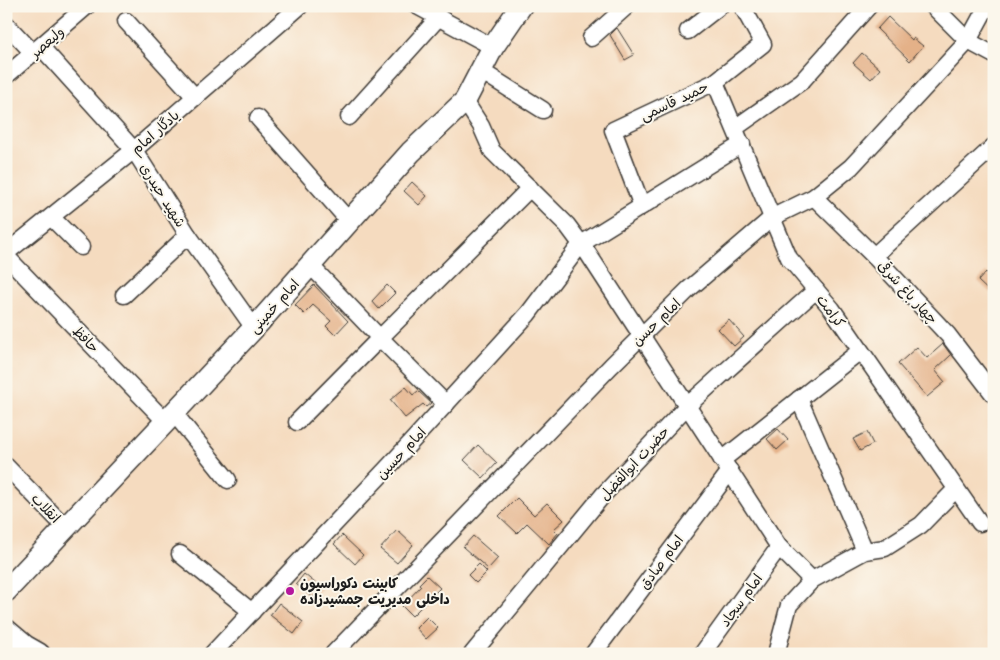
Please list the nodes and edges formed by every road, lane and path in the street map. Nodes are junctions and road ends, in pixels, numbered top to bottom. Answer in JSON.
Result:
{"nodes":[{"id":1,"x":87,"y":6,"type":"edge"},
{"id":2,"x":300,"y":6,"type":"edge"},
{"id":3,"x":417,"y":6,"type":"edge"},
{"id":4,"x":521,"y":6,"type":"edge"},
{"id":5,"x":627,"y":6,"type":"edge"},
{"id":6,"x":720,"y":6,"type":"edge"},
{"id":7,"x":742,"y":6,"type":"edge"},
{"id":8,"x":870,"y":6,"type":"edge"},
{"id":9,"x":933,"y":6,"type":"edge"},
{"id":10,"x":987,"y":6,"type":"edge"},
{"id":11,"x":439,"y":17,"type":"junction"},
{"id":12,"x":126,"y":21,"type":"dead end"},
{"id":13,"x":6,"y":24,"type":"edge"},
{"id":14,"x":688,"y":31,"type":"dead end"},
{"id":15,"x":592,"y":38,"type":"dead end"},
{"id":16,"x":968,"y":41,"type":"junction"},
{"id":17,"x":493,"y":47,"type":"junction"},
{"id":18,"x":38,"y":50,"type":"junction"},
{"id":19,"x":994,"y":55,"type":"edge"},
{"id":20,"x":481,"y":71,"type":"junction"},
{"id":21,"x":6,"y":76,"type":"edge"},
{"id":22,"x":715,"y":82,"type":"junction"},
{"id":23,"x":195,"y":97,"type":"junction"},
{"id":24,"x":465,"y":101,"type":"junction"},
{"id":25,"x":543,"y":110,"type":"dead end"},
{"id":26,"x":349,"y":117,"type":"dead end"},
{"id":27,"x":258,"y":118,"type":"dead end"},
{"id":28,"x":735,"y":128,"type":"junction"},
{"id":29,"x":742,"y":144,"type":"junction"},
{"id":30,"x":994,"y":146,"type":"edge"},
{"id":31,"x":134,"y":150,"type":"junction"},
{"id":32,"x":530,"y":188,"type":"junction"},
{"id":33,"x":814,"y":197,"type":"junction"},
{"id":34,"x":642,"y":206,"type":"junction"},
{"id":35,"x":51,"y":216,"type":"junction"},
{"id":36,"x":773,"y":216,"type":"junction"},
{"id":37,"x":350,"y":221,"type":"junction"},
{"id":38,"x":188,"y":235,"type":"junction"},
{"id":39,"x":582,"y":244,"type":"junction"},
{"id":40,"x":81,"y":247,"type":"dead end"},
{"id":41,"x":6,"y":254,"type":"edge"},
{"id":42,"x":874,"y":256,"type":"junction"},
{"id":43,"x":310,"y":265,"type":"junction"},
{"id":44,"x":816,"y":290,"type":"junction"},
{"id":45,"x":124,"y":295,"type":"dead end"},
{"id":46,"x":254,"y":328,"type":"junction"},
{"id":47,"x":642,"y":336,"type":"junction"},
{"id":48,"x":380,"y":338,"type":"junction"},
{"id":49,"x":860,"y":351,"type":"junction"},
{"id":50,"x":994,"y":394,"type":"edge"},
{"id":51,"x":799,"y":399,"type":"junction"},
{"id":52,"x":446,"y":404,"type":"junction"},
{"id":53,"x":687,"y":406,"type":"junction"},
{"id":54,"x":170,"y":417,"type":"junction"},
{"id":55,"x":297,"y":422,"type":"dead end"},
{"id":56,"x":726,"y":465,"type":"junction"},
{"id":57,"x":6,"y":466,"type":"edge"},
{"id":58,"x":228,"y":480,"type":"dead end"},
{"id":59,"x":956,"y":489,"type":"junction"},
{"id":60,"x":980,"y":523,"type":"dead end"},
{"id":61,"x":66,"y":528,"type":"junction"},
{"id":62,"x":780,"y":547,"type":"junction"},
{"id":63,"x":865,"y":551,"type":"junction"},
{"id":64,"x":180,"y":554,"type":"dead end"},
{"id":65,"x":812,"y":580,"type":"junction"},
{"id":66,"x":7,"y":591,"type":"edge"},
{"id":67,"x":252,"y":612,"type":"junction"},
{"id":68,"x":6,"y":630,"type":"edge"},
{"id":69,"x":782,"y":651,"type":"edge"},
{"id":70,"x":39,"y":654,"type":"edge"},
{"id":71,"x":212,"y":654,"type":"edge"},
{"id":72,"x":333,"y":654,"type":"edge"},
{"id":73,"x":472,"y":654,"type":"edge"},
{"id":74,"x":593,"y":654,"type":"edge"},
{"id":75,"x":702,"y":654,"type":"edge"}],
"edges":[{"from":1,"to":18,"type":"street","name":"ولیعصر"},
{"from":2,"to":23,"type":"street","name":"یادگار امام"},
{"from":3,"to":11,"type":"street"},
{"from":4,"to":17,"type":"street","name":"امام خمینی"},
{"from":5,"to":15,"type":"street"},
{"from":6,"to":14,"type":"street"},
{"from":7,"to":22,"type":"street","name":"حمید قاسمی"},
{"from":8,"to":28,"type":"street"},
{"from":9,"to":16,"type":"street"},
{"from":10,"to":16,"type":"street","name":"امام حسن"},
{"from":11,"to":17,"type":"street"},
{"from":11,"to":26,"type":"street"},
{"from":12,"to":23,"type":"street"},
{"from":13,"to":18,"type":"street","name":"شهید حیدری"},
{"from":16,"to":19,"type":"street"},
{"from":16,"to":33,"type":"street","name":"امام حسن"},
{"from":17,"to":20,"type":"street","name":"امام خمینی"},
{"from":18,"to":21,"type":"street","name":"ولیعصر"},
{"from":18,"to":31,"type":"street","name":"شهید حیدری"},
{"from":20,"to":24,"type":"street","name":"امام خمینی"},
{"from":20,"to":25,"type":"street"},
{"from":22,"to":28,"type":"street","name":"کرامت"},
{"from":22,"to":34,"type":"street","name":"حمید قاسمی"},
{"from":23,"to":31,"type":"street","name":"یادگار امام"},
{"from":24,"to":32,"type":"street"},
{"from":24,"to":37,"type":"street","name":"امام خمینی"},
{"from":27,"to":37,"type":"street"},
{"from":28,"to":29,"type":"street","name":"کرامت"},
{"from":29,"to":34,"type":"street"},
{"from":29,"to":36,"type":"street","name":"کرامت"},
{"from":30,"to":42,"type":"street"},
{"from":31,"to":35,"type":"street","name":"یادگار امام"},
{"from":31,"to":38,"type":"street","name":"شهید حیدری"},
{"from":32,"to":39,"type":"street"},
{"from":32,"to":48,"type":"street"},
{"from":33,"to":36,"type":"street","name":"امام حسن"},
{"from":33,"to":42,"type":"street","name":"چهار باغ شرقی"},
{"from":34,"to":39,"type":"street"},
{"from":35,"to":40,"type":"street"},
{"from":35,"to":41,"type":"street","name":"یادگار امام"},
{"from":36,"to":44,"type":"street","name":"کرامت"},
{"from":36,"to":47,"type":"street","name":"امام حسن"},
{"from":37,"to":43,"type":"street","name":"امام خمینی"},
{"from":38,"to":45,"type":"street"},
{"from":38,"to":46,"type":"street","name":"شهید حیدری"},
{"from":39,"to":47,"type":"street"},
{"from":39,"to":52,"type":"street","name":"امام حسین"},
{"from":41,"to":54,"type":"street","name":"حافظ"},
{"from":42,"to":50,"type":"street","name":"چهار باغ شرقی"},
{"from":43,"to":46,"type":"street","name":"امام خمینی"},
{"from":43,"to":48,"type":"street"},
{"from":44,"to":49,"type":"street","name":"کرامت"},
{"from":44,"to":53,"type":"street","name":"حضرت ابوالفضل"},
{"from":46,"to":54,"type":"street","name":"امام خمینی"},
{"from":47,"to":53,"type":"street"},
{"from":47,"to":72,"type":"street","name":"امام حسن"},
{"from":48,"to":52,"type":"street"},
{"from":48,"to":55,"type":"street"},
{"from":49,"to":51,"type":"street","name":"امام صادق"},
{"from":49,"to":59,"type":"street","name":"کرامت"},
{"from":51,"to":56,"type":"street","name":"امام صادق"},
{"from":51,"to":63,"type":"street"},
{"from":52,"to":67,"type":"street","name":"امام حسین"},
{"from":53,"to":56,"type":"street"},
{"from":53,"to":73,"type":"street","name":"حضرت ابوالفضل"},
{"from":54,"to":58,"type":"street","name":"حافظ"},
{"from":54,"to":61,"type":"street","name":"امام خمینی"},
{"from":56,"to":62,"type":"street"},
{"from":56,"to":74,"type":"street","name":"امام صادق"},
{"from":57,"to":61,"type":"street","name":"انقلاب"},
{"from":59,"to":60,"type":"street","name":"کرامت"},
{"from":59,"to":63,"type":"street"},
{"from":61,"to":66,"type":"street","name":"امام خمینی"},
{"from":62,"to":65,"type":"street"},
{"from":62,"to":75,"type":"street","name":"امام سجاد"},
{"from":63,"to":65,"type":"street"},
{"from":64,"to":67,"type":"street"},
{"from":65,"to":69,"type":"street"},
{"from":67,"to":71,"type":"street","name":"امام حسین"},
{"from":68,"to":70,"type":"street"}]}
